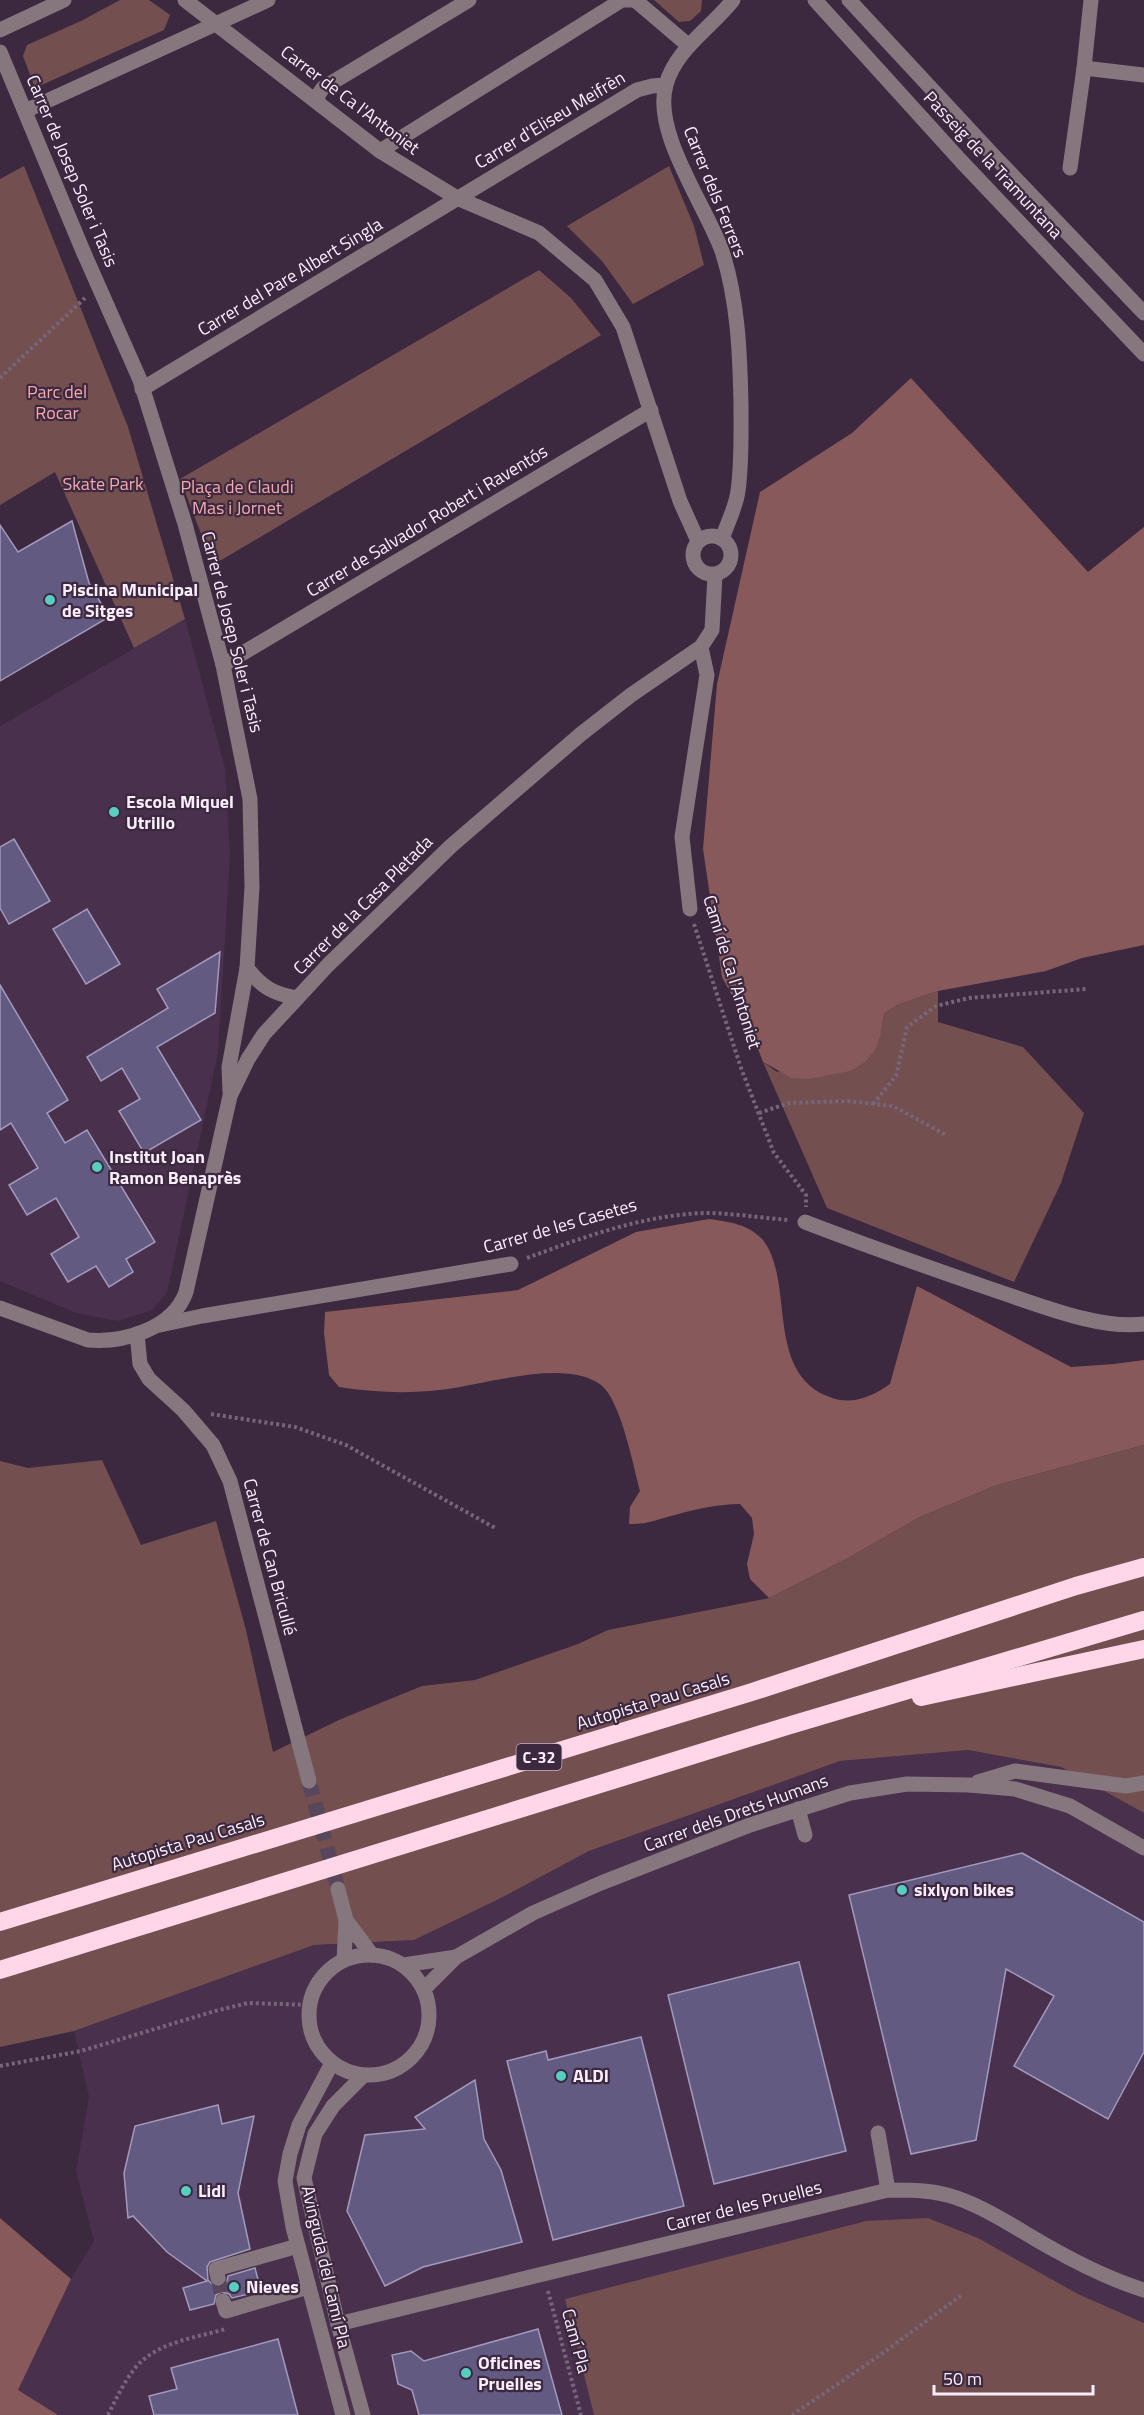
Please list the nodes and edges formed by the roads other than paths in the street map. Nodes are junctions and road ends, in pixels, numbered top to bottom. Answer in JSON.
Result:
{"nodes":[{"id":1,"x":64,"y":0,"type":"edge"},
{"id":2,"x":185,"y":0,"type":"edge"},
{"id":3,"x":268,"y":0,"type":"edge"},
{"id":4,"x":469,"y":0,"type":"edge"},
{"id":5,"x":635,"y":0,"type":"edge"},
{"id":6,"x":718,"y":0,"type":"edge"},
{"id":7,"x":733,"y":0,"type":"edge"},
{"id":8,"x":815,"y":0,"type":"edge"},
{"id":9,"x":849,"y":0,"type":"edge"},
{"id":10,"x":1091,"y":0,"type":"edge"},
{"id":11,"x":716,"y":19,"type":"junction"},
{"id":12,"x":217,"y":23,"type":"junction"},
{"id":13,"x":0,"y":30,"type":"edge"},
{"id":14,"x":689,"y":46,"type":"junction"},
{"id":15,"x":0,"y":52,"type":"edge"},
{"id":16,"x":1084,"y":68,"type":"junction"},
{"id":17,"x":1144,"y":75,"type":"edge"},
{"id":18,"x":665,"y":86,"type":"junction"},
{"id":19,"x":318,"y":102,"type":"junction"},
{"id":20,"x":25,"y":111,"type":"junction"},
{"id":21,"x":380,"y":151,"type":"junction"},
{"id":22,"x":1070,"y":168,"type":"dead end"},
{"id":23,"x":457,"y":198,"type":"junction"},
{"id":24,"x":1144,"y":312,"type":"edge"},
{"id":25,"x":1144,"y":354,"type":"edge"},
{"id":26,"x":142,"y":389,"type":"junction"},
{"id":27,"x":651,"y":410,"type":"junction"},
{"id":28,"x":722,"y":539,"type":"junction"},
{"id":29,"x":698,"y":541,"type":"junction"},
{"id":30,"x":715,"y":574,"type":"junction"},
{"id":31,"x":701,"y":647,"type":"junction"},
{"id":32,"x":223,"y":665,"type":"junction"},
{"id":33,"x":690,"y":909,"type":"road end"},
{"id":34,"x":247,"y":968,"type":"junction"},
{"id":35,"x":297,"y":998,"type":"junction"},
{"id":36,"x":230,"y":1096,"type":"junction"},
{"id":37,"x":805,"y":1222,"type":"road end"},
{"id":38,"x":511,"y":1264,"type":"road end"},
{"id":39,"x":0,"y":1308,"type":"edge"},
{"id":40,"x":1144,"y":1324,"type":"edge"},
{"id":41,"x":153,"y":1327,"type":"junction"},
{"id":42,"x":137,"y":1334,"type":"junction"},
{"id":43,"x":1144,"y":1556,"type":"edge"},
{"id":44,"x":1144,"y":1567,"type":"edge"},
{"id":45,"x":1076,"y":1586,"type":"junction"},
{"id":46,"x":1144,"y":1620,"type":"edge"},
{"id":47,"x":1144,"y":1649,"type":"edge"},
{"id":48,"x":784,"y":1726,"type":"junction"},
{"id":49,"x":309,"y":1781,"type":"tunnel mouth"},
{"id":50,"x":1144,"y":1783,"type":"edge"},
{"id":51,"x":969,"y":1785,"type":"junction"},
{"id":52,"x":798,"y":1809,"type":"junction"},
{"id":53,"x":1144,"y":1834,"type":"edge"},
{"id":54,"x":805,"y":1835,"type":"dead end"},
{"id":55,"x":1127,"y":1838,"type":"junction"},
{"id":56,"x":1144,"y":1848,"type":"edge"},
{"id":57,"x":338,"y":1889,"type":"tunnel mouth"},
{"id":58,"x":346,"y":1920,"type":"junction"},
{"id":59,"x":0,"y":1922,"type":"edge"},
{"id":60,"x":372,"y":1954,"type":"junction"},
{"id":61,"x":456,"y":1957,"type":"junction"},
{"id":62,"x":344,"y":1960,"type":"junction"},
{"id":63,"x":404,"y":1965,"type":"junction"},
{"id":64,"x":0,"y":1970,"type":"edge"},
{"id":65,"x":424,"y":1989,"type":"junction"},
{"id":66,"x":332,"y":2063,"type":"junction"},
{"id":67,"x":363,"y":2076,"type":"junction"},
{"id":68,"x":878,"y":2133,"type":"dead end"},
{"id":69,"x":888,"y":2190,"type":"junction"},
{"id":70,"x":298,"y":2246,"type":"junction"},
{"id":71,"x":218,"y":2278,"type":"dead end"},
{"id":72,"x":309,"y":2287,"type":"junction"},
{"id":73,"x":1144,"y":2290,"type":"edge"},
{"id":74,"x":223,"y":2301,"type":"dead end"},
{"id":75,"x":338,"y":2324,"type":"junction"},
{"id":76,"x":343,"y":2415,"type":"edge"},
{"id":77,"x":363,"y":2415,"type":"edge"}],
"edges":[{"from":1,"to":13,"type":"street"},
{"from":2,"to":12,"type":"street","name":"Carrer de Ca l'Antoniet"},
{"from":3,"to":12,"type":"street"},
{"from":4,"to":19,"type":"street"},
{"from":5,"to":14,"type":"street"},
{"from":5,"to":21,"type":"street"},
{"from":6,"to":11,"type":"street"},
{"from":7,"to":11,"type":"street","name":"Carrer dels Ferrers"},
{"from":8,"to":25,"type":"street","name":"Passeig de la Tramuntana"},
{"from":9,"to":24,"type":"street","name":"Passeig de la Tramuntana"},
{"from":10,"to":16,"type":"street"},
{"from":11,"to":14,"type":"street","name":"Carrer dels Ferrers"},
{"from":12,"to":19,"type":"street","name":"Carrer de Ca l'Antoniet"},
{"from":12,"to":20,"type":"street"},
{"from":14,"to":18,"type":"street","name":"Carrer dels Ferrers"},
{"from":15,"to":20,"type":"street","name":"Carrer de Josep Soler i Tasis"},
{"from":16,"to":17,"type":"street"},
{"from":16,"to":22,"type":"street"},
{"from":18,"to":23,"type":"street","name":"Carrer d'Eliseu Meifrèn"},
{"from":18,"to":28,"type":"street","name":"Carrer dels Ferrers"},
{"from":19,"to":21,"type":"street","name":"Carrer de Ca l'Antoniet"},
{"from":20,"to":26,"type":"street","name":"Carrer de Josep Soler i Tasis"},
{"from":21,"to":23,"type":"street","name":"Carrer de Ca l'Antoniet"},
{"from":23,"to":26,"type":"street","name":"Carrer del Pare Albert Singla"},
{"from":23,"to":27,"type":"street","name":"Carrer de Ca l'Antoniet"},
{"from":26,"to":32,"type":"street","name":"Carrer de Josep Soler i Tasis"},
{"from":27,"to":29,"type":"street","name":"Carrer de Ca l'Antoniet"},
{"from":27,"to":32,"type":"street","name":"Carrer de Salvador Robert i Raventós"},
{"from":28,"to":29,"type":"street"},
{"from":28,"to":30,"type":"street"},
{"from":29,"to":30,"type":"street"},
{"from":30,"to":31,"type":"street"},
{"from":31,"to":33,"type":"street","name":"Camí de Ca l'Antoniet"},
{"from":31,"to":35,"type":"street","name":"Carrer de la Casa Pletada"},
{"from":32,"to":34,"type":"street","name":"Carrer de Josep Soler i Tasis"},
{"from":34,"to":35,"type":"street"},
{"from":34,"to":36,"type":"street","name":"Carrer de Josep Soler i Tasis"},
{"from":35,"to":36,"type":"street","name":"Carrer de la Casa Pletada"},
{"from":36,"to":41,"type":"street","name":"Carrer de la Casa Pletada"},
{"from":37,"to":40,"type":"street"},
{"from":38,"to":41,"type":"street","name":"Carrer de les Casetes"},
{"from":39,"to":42,"type":"street","name":"Carrer de la Casa Pletada"},
{"from":41,"to":42,"type":"street","name":"Carrer de la Casa Pletada"},
{"from":42,"to":49,"type":"street","name":"Carrer de Can Bricullé"},
{"from":43,"to":45,"type":"highway"},
{"from":44,"to":45,"type":"highway","name":"Autopista Pau Casals","number":"C-32"},
{"from":45,"to":59,"type":"highway","name":"Autopista Pau Casals","number":"C-32"},
{"from":46,"to":48,"type":"highway","number":"C-32"},
{"from":47,"to":48,"type":"highway"},
{"from":48,"to":64,"type":"highway","number":"C-32"},
{"from":50,"to":51,"type":"street"},
{"from":51,"to":52,"type":"street","name":"Carrer dels Drets Humans"},
{"from":51,"to":55,"type":"street","name":"Carrer dels Drets Humans"},
{"from":52,"to":54,"type":"street"},
{"from":52,"to":61,"type":"street","name":"Carrer dels Drets Humans"},
{"from":53,"to":55,"type":"street"},
{"from":55,"to":56,"type":"street","name":"Carrer dels Drets Humans"},
{"from":57,"to":58,"type":"street"},
{"from":58,"to":60,"type":"street"},
{"from":58,"to":62,"type":"street"},
{"from":60,"to":62,"type":"street"},
{"from":60,"to":63,"type":"street"},
{"from":61,"to":63,"type":"street","name":"Carrer dels Drets Humans"},
{"from":61,"to":65,"type":"street","name":"Carrer dels Drets Humans"},
{"from":62,"to":66,"type":"street"},
{"from":63,"to":65,"type":"street"},
{"from":65,"to":67,"type":"street"},
{"from":66,"to":67,"type":"street"},
{"from":66,"to":70,"type":"street","name":"Avinguda del Camí Pla"},
{"from":67,"to":75,"type":"street","name":"Avinguda del Camí Pla"},
{"from":68,"to":69,"type":"street"},
{"from":69,"to":73,"type":"street","name":"Carrer de les Pruelles"},
{"from":69,"to":75,"type":"street","name":"Carrer de les Pruelles"},
{"from":70,"to":71,"type":"street"},
{"from":70,"to":72,"type":"street","name":"Avinguda del Camí Pla"},
{"from":72,"to":74,"type":"street"},
{"from":72,"to":76,"type":"street","name":"Avinguda del Camí Pla"},
{"from":75,"to":77,"type":"street","name":"Avinguda del Camí Pla"}]}
